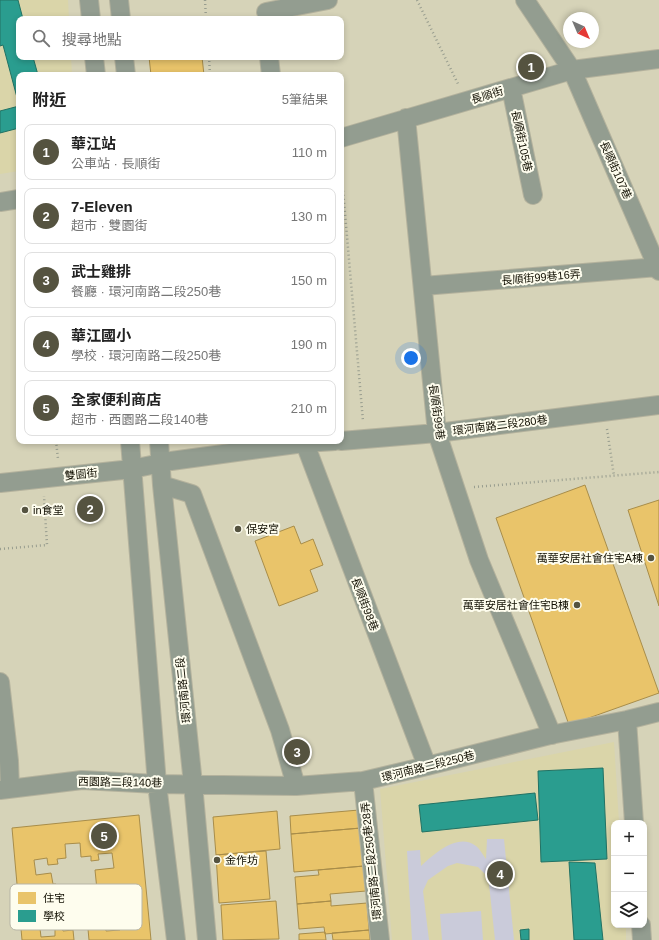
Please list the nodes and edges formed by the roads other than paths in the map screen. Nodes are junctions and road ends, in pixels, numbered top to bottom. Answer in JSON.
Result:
{"nodes":[{"id":1,"x":89,"y":0,"type":"edge"},
{"id":2,"x":119,"y":0,"type":"edge"},
{"id":3,"x":328,"y":0,"type":"edge"},
{"id":4,"x":525,"y":0,"type":"edge"},
{"id":5,"x":266,"y":10,"type":"edge"},
{"id":6,"x":91,"y":16,"type":"edge"},
{"id":7,"x":120,"y":16,"type":"edge"},
{"id":8,"x":659,"y":59,"type":"edge"},
{"id":9,"x":94,"y":60,"type":"edge"},
{"id":10,"x":124,"y":60,"type":"edge"},
{"id":11,"x":269,"y":60,"type":"edge"},
{"id":12,"x":572,"y":70,"type":"junction"},
{"id":13,"x":96,"y":72,"type":"edge"},
{"id":14,"x":126,"y":72,"type":"edge"},
{"id":15,"x":271,"y":72,"type":"edge"},
{"id":16,"x":511,"y":88,"type":"junction"},
{"id":17,"x":406,"y":118,"type":"junction"},
{"id":18,"x":344,"y":137,"type":"edge"},
{"id":19,"x":533,"y":195,"type":"dead end"},
{"id":20,"x":16,"y":199,"type":"edge"},
{"id":21,"x":0,"y":202,"type":"edge"},
{"id":22,"x":658,"y":269,"type":"edge"},
{"id":23,"x":424,"y":286,"type":"junction"},
{"id":24,"x":659,"y":405,"type":"edge"},
{"id":25,"x":437,"y":434,"type":"junction"},
{"id":26,"x":344,"y":441,"type":"edge"},
{"id":27,"x":130,"y":444,"type":"edge"},
{"id":28,"x":159,"y":444,"type":"edge"},
{"id":29,"x":290,"y":444,"type":"edge"},
{"id":30,"x":305,"y":444,"type":"edge"},
{"id":31,"x":161,"y":463,"type":"junction"},
{"id":32,"x":132,"y":469,"type":"junction"},
{"id":33,"x":0,"y":483,"type":"edge"},
{"id":34,"x":162,"y":485,"type":"junction"},
{"id":35,"x":0,"y":682,"type":"edge"},
{"id":36,"x":659,"y":712,"type":"edge"},
{"id":37,"x":627,"y":720,"type":"junction"},
{"id":38,"x":552,"y":735,"type":"junction"},
{"id":39,"x":427,"y":766,"type":"junction"},
{"id":40,"x":363,"y":781,"type":"junction"},
{"id":41,"x":157,"y":784,"type":"junction"},
{"id":42,"x":193,"y":784,"type":"junction"},
{"id":43,"x":296,"y":786,"type":"junction"},
{"id":44,"x":5,"y":790,"type":"edge"},
{"id":45,"x":634,"y":820,"type":"edge"},
{"id":46,"x":641,"y":928,"type":"edge"},
{"id":47,"x":176,"y":940,"type":"edge"},
{"id":48,"x":206,"y":940,"type":"edge"},
{"id":49,"x":380,"y":940,"type":"edge"},
{"id":50,"x":642,"y":940,"type":"edge"}],
"edges":[{"from":1,"to":6,"type":"street"},
{"from":2,"to":7,"type":"street"},
{"from":3,"to":5,"type":"street"},
{"from":4,"to":12,"type":"street","name":"長順街107巷"},
{"from":8,"to":12,"type":"street","name":"長順街"},
{"from":9,"to":13,"type":"street"},
{"from":10,"to":14,"type":"street"},
{"from":11,"to":15,"type":"street"},
{"from":12,"to":16,"type":"street","name":"長順街"},
{"from":12,"to":22,"type":"street","name":"長順街107巷"},
{"from":16,"to":17,"type":"street","name":"長順街"},
{"from":16,"to":19,"type":"street","name":"長順街105巷"},
{"from":17,"to":18,"type":"street","name":"長順街"},
{"from":17,"to":23,"type":"street","name":"長順街99巷"},
{"from":20,"to":21,"type":"street"},
{"from":22,"to":23,"type":"street","name":"長順街99巷16弄"},
{"from":23,"to":25,"type":"street","name":"長順街99巷"},
{"from":24,"to":25,"type":"street","name":"環河南路二段280巷"},
{"from":25,"to":26,"type":"street","name":"環河南路二段280巷"},
{"from":25,"to":38,"type":"street","name":"長順街99巷"},
{"from":27,"to":32,"type":"street"},
{"from":28,"to":31,"type":"street","name":"環河南路二段"},
{"from":29,"to":31,"type":"street"},
{"from":30,"to":39,"type":"street","name":"長順街98巷"},
{"from":31,"to":32,"type":"street","name":"雙園街"},
{"from":31,"to":34,"type":"street","name":"環河南路二段"},
{"from":32,"to":33,"type":"street","name":"雙園街"},
{"from":32,"to":41,"type":"street"},
{"from":34,"to":42,"type":"street","name":"環河南路二段"},
{"from":34,"to":43,"type":"street"},
{"from":35,"to":44,"type":"street"},
{"from":36,"to":37,"type":"street","name":"環河南路二段250巷"},
{"from":37,"to":38,"type":"street","name":"環河南路二段250巷"},
{"from":37,"to":45,"type":"street"},
{"from":38,"to":39,"type":"street","name":"環河南路二段250巷"},
{"from":39,"to":40,"type":"street","name":"環河南路二段250巷"},
{"from":40,"to":43,"type":"street","name":"環河南路二段250巷"},
{"from":40,"to":49,"type":"street","name":"環河南路二段250巷28弄"},
{"from":41,"to":42,"type":"street","name":"西園路二段140巷"},
{"from":41,"to":44,"type":"street","name":"西園路二段140巷"},
{"from":41,"to":47,"type":"street"},
{"from":42,"to":43,"type":"street","name":"環河南路二段250巷"},
{"from":42,"to":48,"type":"street","name":"環河南路二段"},
{"from":46,"to":50,"type":"street"}]}
